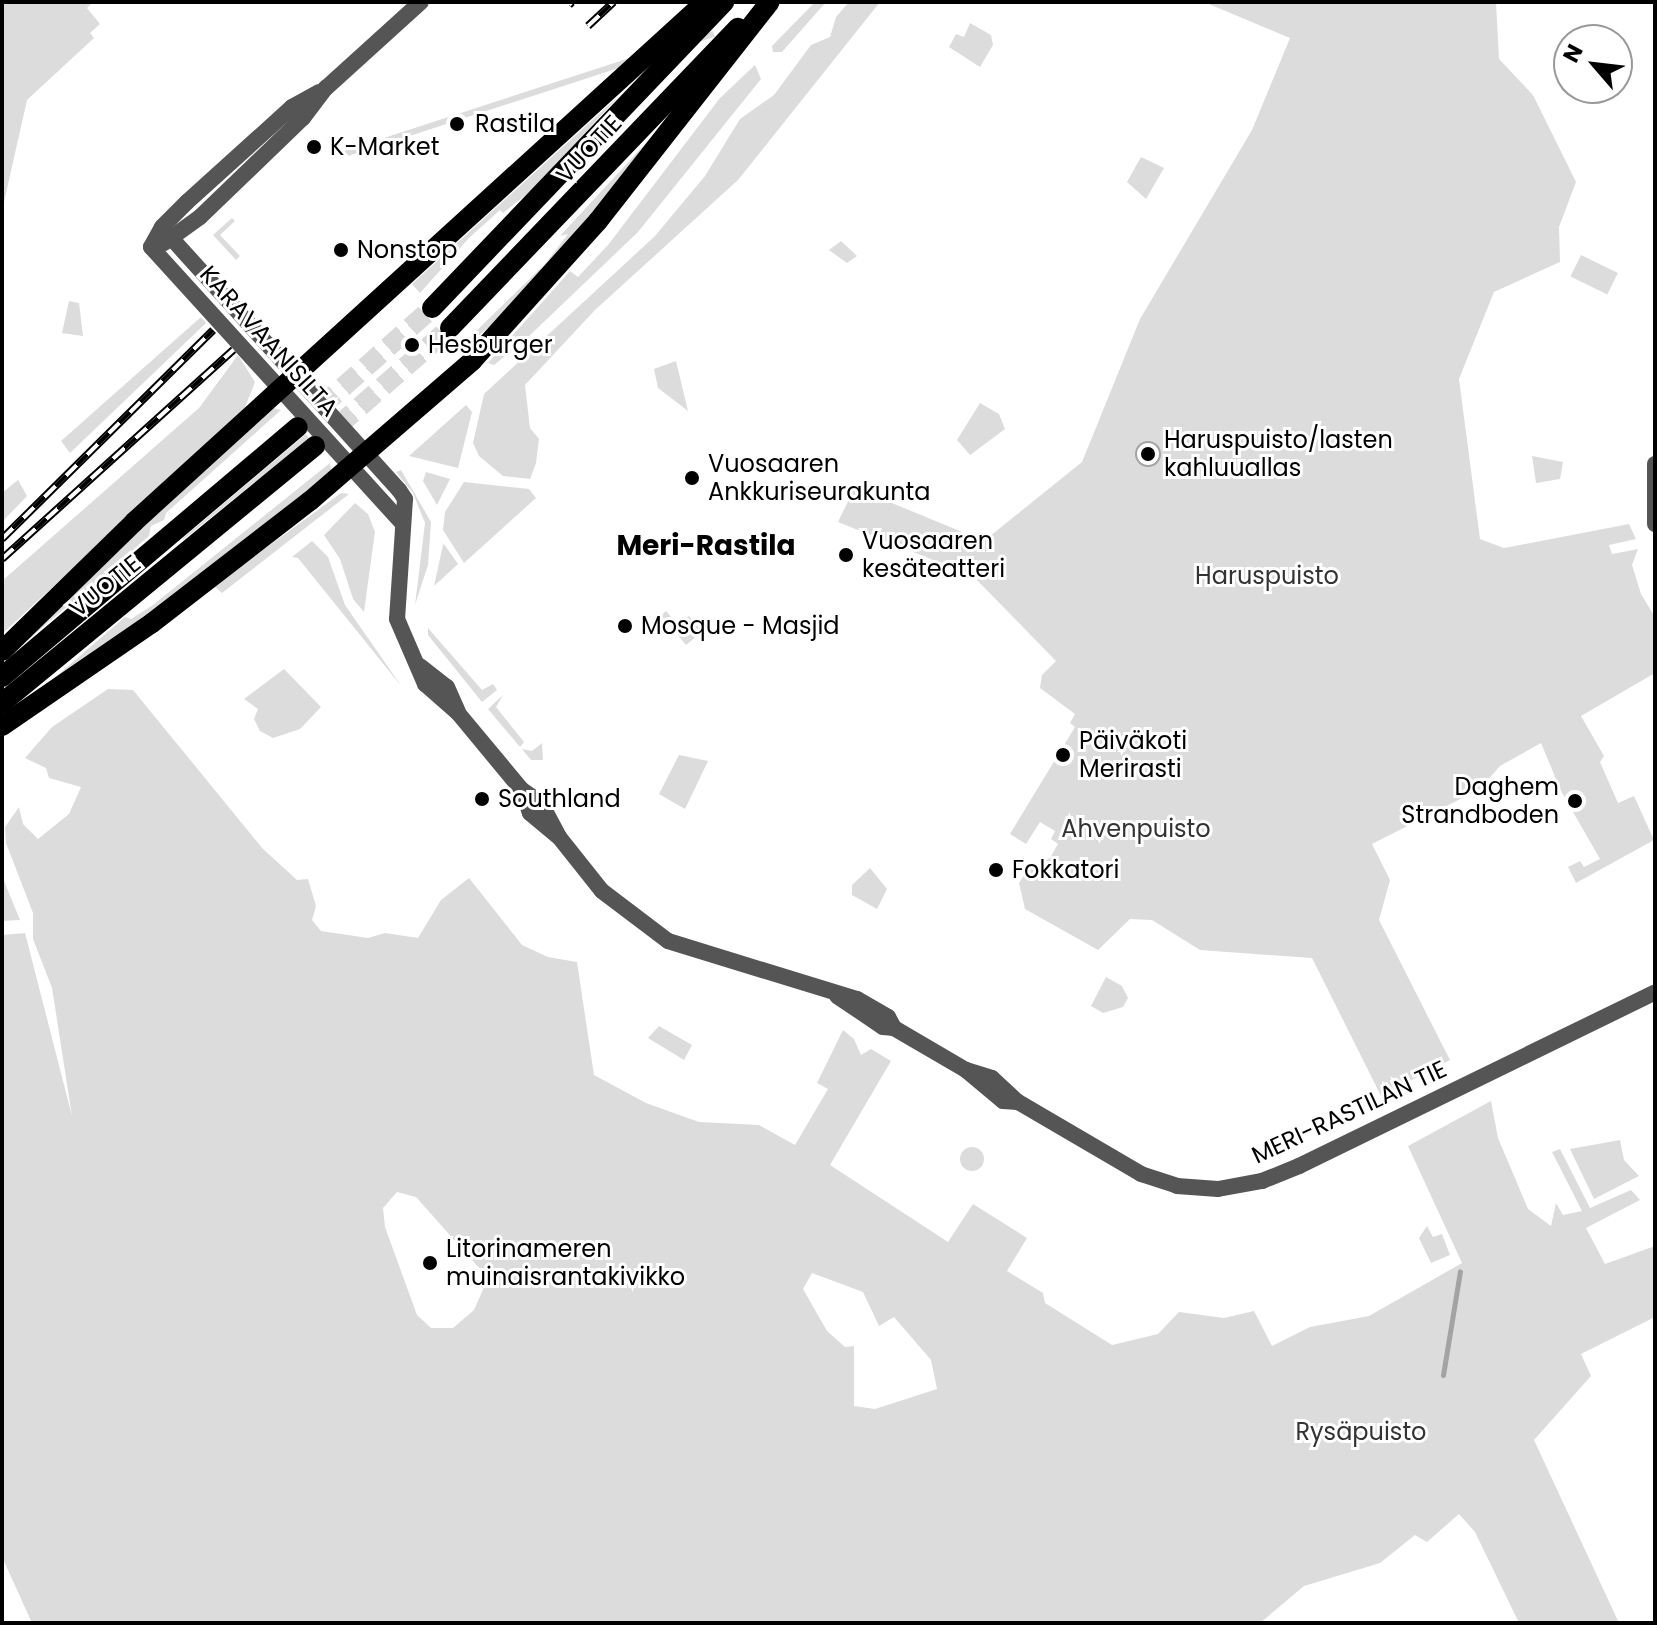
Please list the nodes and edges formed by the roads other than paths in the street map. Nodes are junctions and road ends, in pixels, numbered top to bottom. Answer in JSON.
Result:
{"nodes":[{"id":1,"x":421,"y":2,"type":"edge"},
{"id":2,"x":705,"y":2,"type":"edge"},
{"id":3,"x":724,"y":2,"type":"edge"},
{"id":4,"x":762,"y":2,"type":"edge"},
{"id":5,"x":770,"y":2,"type":"edge"},
{"id":6,"x":326,"y":88,"type":"junction"},
{"id":7,"x":174,"y":241,"type":"junction"},
{"id":8,"x":151,"y":247,"type":"junction"},
{"id":9,"x":432,"y":308,"type":"tunnel mouth"},
{"id":10,"x":450,"y":328,"type":"tunnel mouth"},
{"id":11,"x":288,"y":381,"type":"junction"},
{"id":12,"x":298,"y":427,"type":"tunnel mouth"},
{"id":13,"x":315,"y":446,"type":"tunnel mouth"},
{"id":14,"x":368,"y":454,"type":"junction"},
{"id":15,"x":1655,"y":464,"type":"edge"},
{"id":16,"x":351,"y":467,"type":"junction"},
{"id":17,"x":401,"y":522,"type":"junction"},
{"id":18,"x":1655,"y":524,"type":"edge"},
{"id":19,"x":2,"y":651,"type":"edge"},
{"id":20,"x":2,"y":677,"type":"edge"},
{"id":21,"x":2,"y":703,"type":"edge"},
{"id":22,"x":2,"y":726,"type":"edge"},
{"id":23,"x":1654,"y":991,"type":"edge"}],
"edges":[{"from":1,"to":6,"type":"street"},
{"from":2,"to":11,"type":"main road"},
{"from":3,"to":9,"type":"main road","name":"VUOTIE"},
{"from":4,"to":10,"type":"main road","name":"VUOTIE"},
{"from":5,"to":14,"type":"main road"},
{"from":6,"to":7,"type":"street"},
{"from":6,"to":8,"type":"street"},
{"from":7,"to":8,"type":"street"},
{"from":7,"to":11,"type":"street","name":"KARAVAANISILTA"},
{"from":8,"to":11,"type":"street","name":"KARAVAANISILTA"},
{"from":11,"to":14,"type":"street","name":"KARAVAANISILTA"},
{"from":11,"to":16,"type":"street","name":"KARAVAANISILTA"},
{"from":11,"to":19,"type":"main road"},
{"from":12,"to":20,"type":"main road","name":"VUOTIE"},
{"from":13,"to":21,"type":"main road","name":"VUOTIE"},
{"from":14,"to":16,"type":"main road"},
{"from":14,"to":17,"type":"street","name":"MERI-RASTILAN TIE"},
{"from":15,"to":18,"type":"street"},
{"from":16,"to":17,"type":"street"},
{"from":16,"to":22,"type":"main road"},
{"from":17,"to":23,"type":"street","name":"MERI-RASTILAN TIE"}]}
